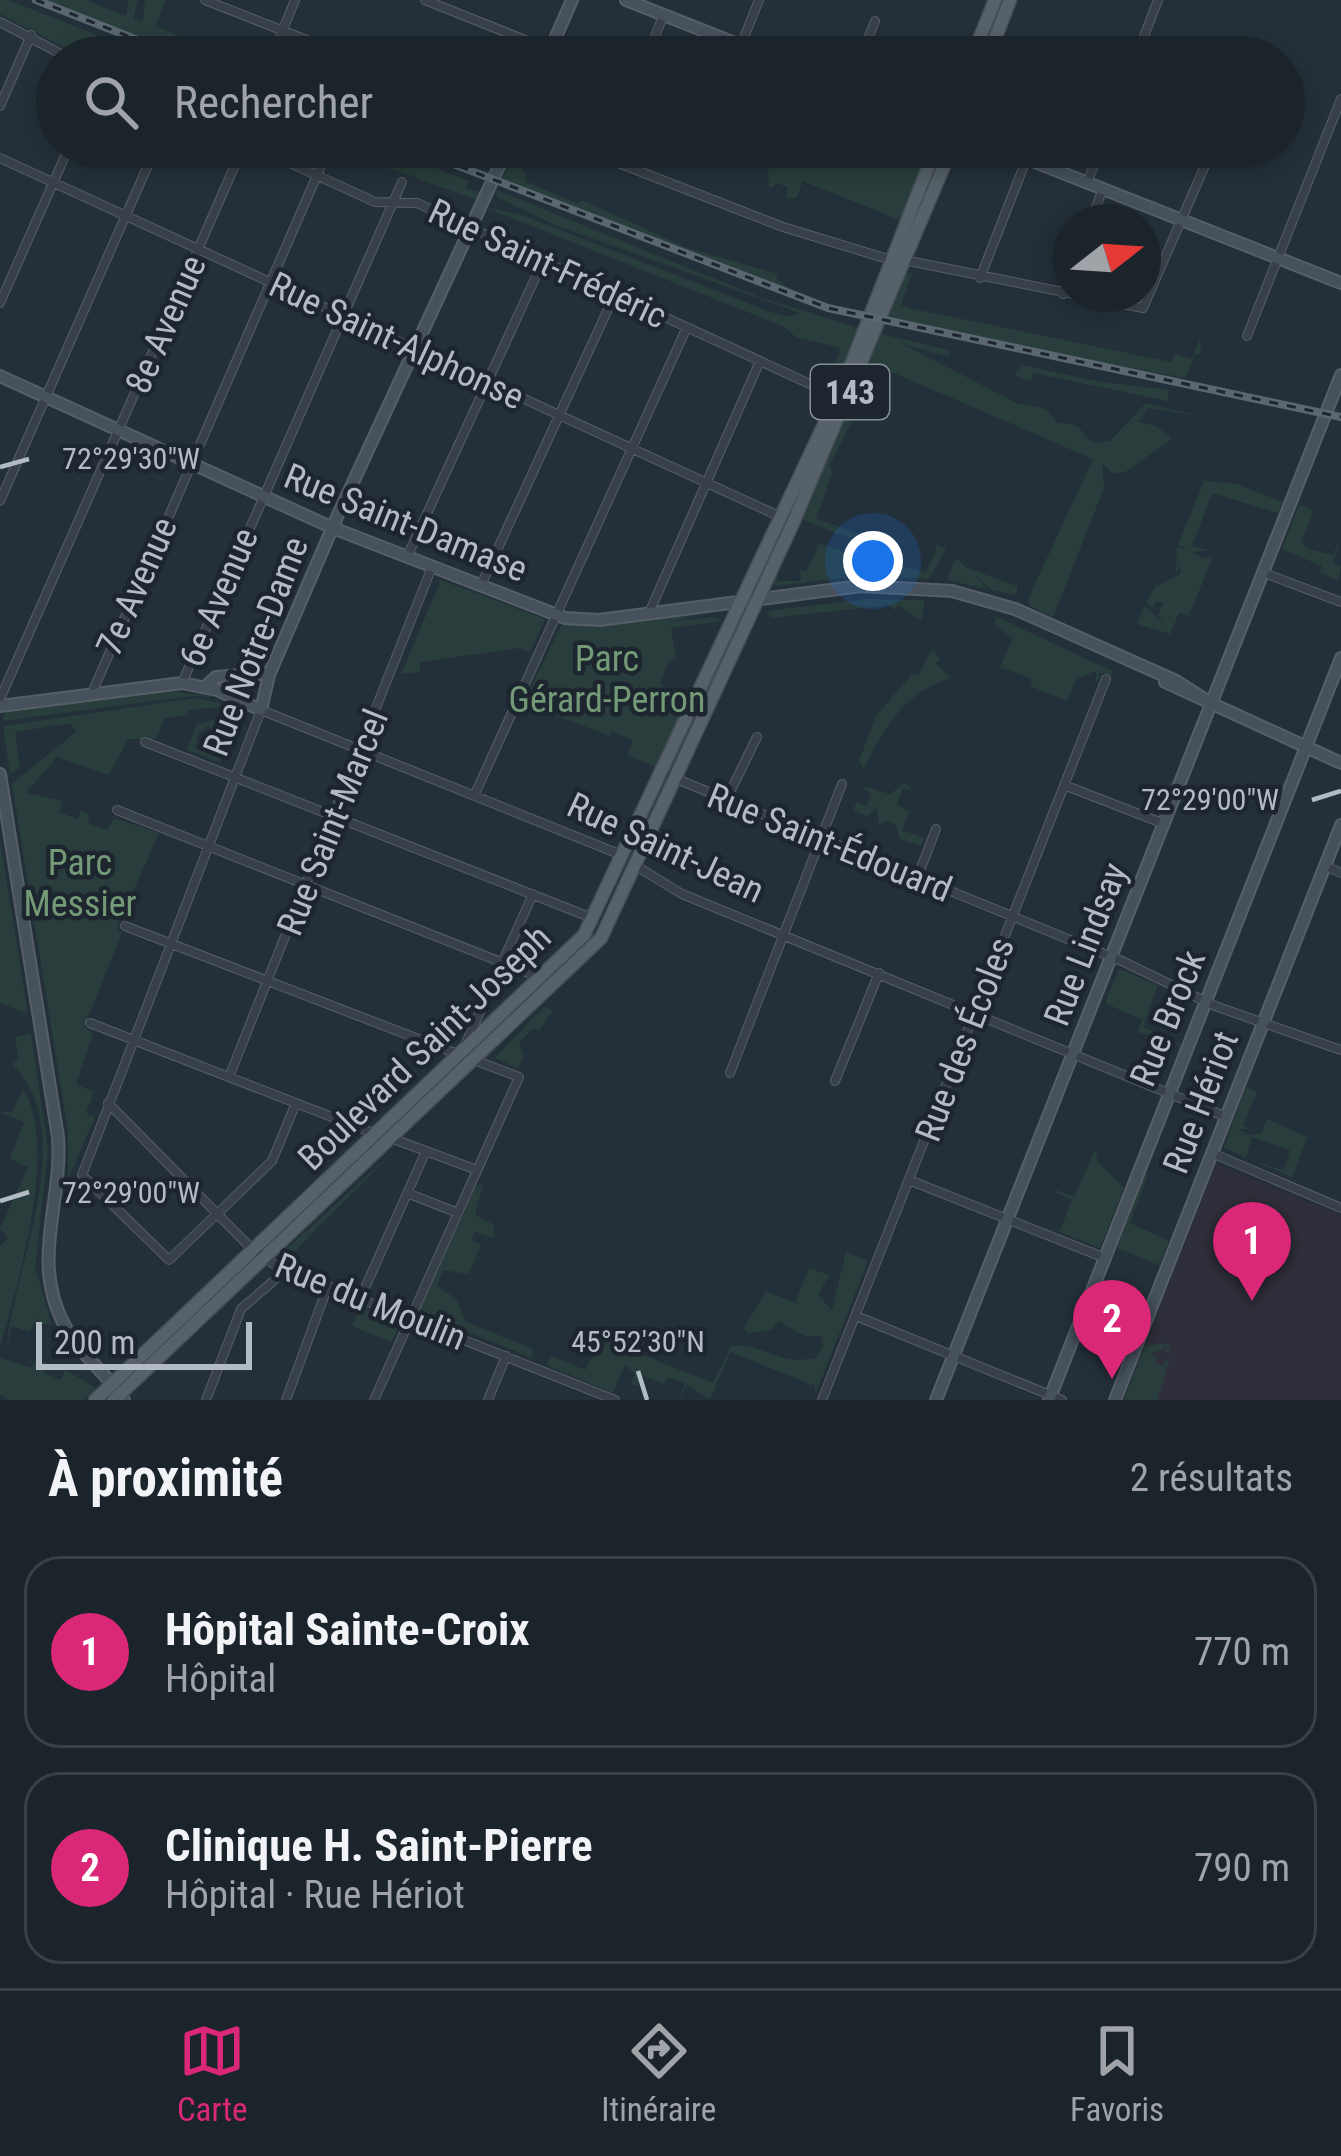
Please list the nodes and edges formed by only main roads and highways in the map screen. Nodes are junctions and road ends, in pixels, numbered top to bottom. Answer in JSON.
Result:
{"nodes":[{"id":1,"x":1010,"y":0,"type":"edge"},
{"id":2,"x":990,"y":2,"type":"edge"},
{"id":3,"x":979,"y":36,"type":"edge"},
{"id":4,"x":996,"y":36,"type":"edge"},
{"id":5,"x":929,"y":168,"type":"edge"},
{"id":6,"x":942,"y":168,"type":"edge"},
{"id":7,"x":898,"y":260,"type":"junction"},
{"id":8,"x":787,"y":520,"type":"junction"},
{"id":9,"x":669,"y":776,"type":"junction"},
{"id":10,"x":260,"y":1255,"type":"junction"},
{"id":11,"x":118,"y":1394,"type":"edge"},
{"id":12,"x":95,"y":1400,"type":"edge"}],
"edges":[{"from":1,"to":4,"type":"main road"},
{"from":2,"to":3,"type":"main road"},
{"from":5,"to":7,"type":"main road","name":"Boulevard Saint-Joseph","number":"143"},
{"from":6,"to":7,"type":"main road","name":"Boulevard Saint-Joseph","number":"143"},
{"from":7,"to":8,"type":"main road","name":"Boulevard Saint-Joseph","number":"143"},
{"from":7,"to":8,"type":"main road","name":"Boulevard Saint-Joseph","number":"143"},
{"from":8,"to":9,"type":"main road","name":"Boulevard Saint-Joseph","number":"143"},
{"from":8,"to":9,"type":"main road","name":"Boulevard Saint-Joseph","number":"143"},
{"from":9,"to":10,"type":"main road","name":"Boulevard Saint-Joseph","number":"143"},
{"from":9,"to":10,"type":"main road","name":"Boulevard Saint-Joseph","number":"143"},
{"from":10,"to":11,"type":"main road","name":"Boulevard Saint-Joseph","number":"143"},
{"from":11,"to":12,"type":"main road","name":"Boulevard Saint-Joseph","number":"143"}]}
